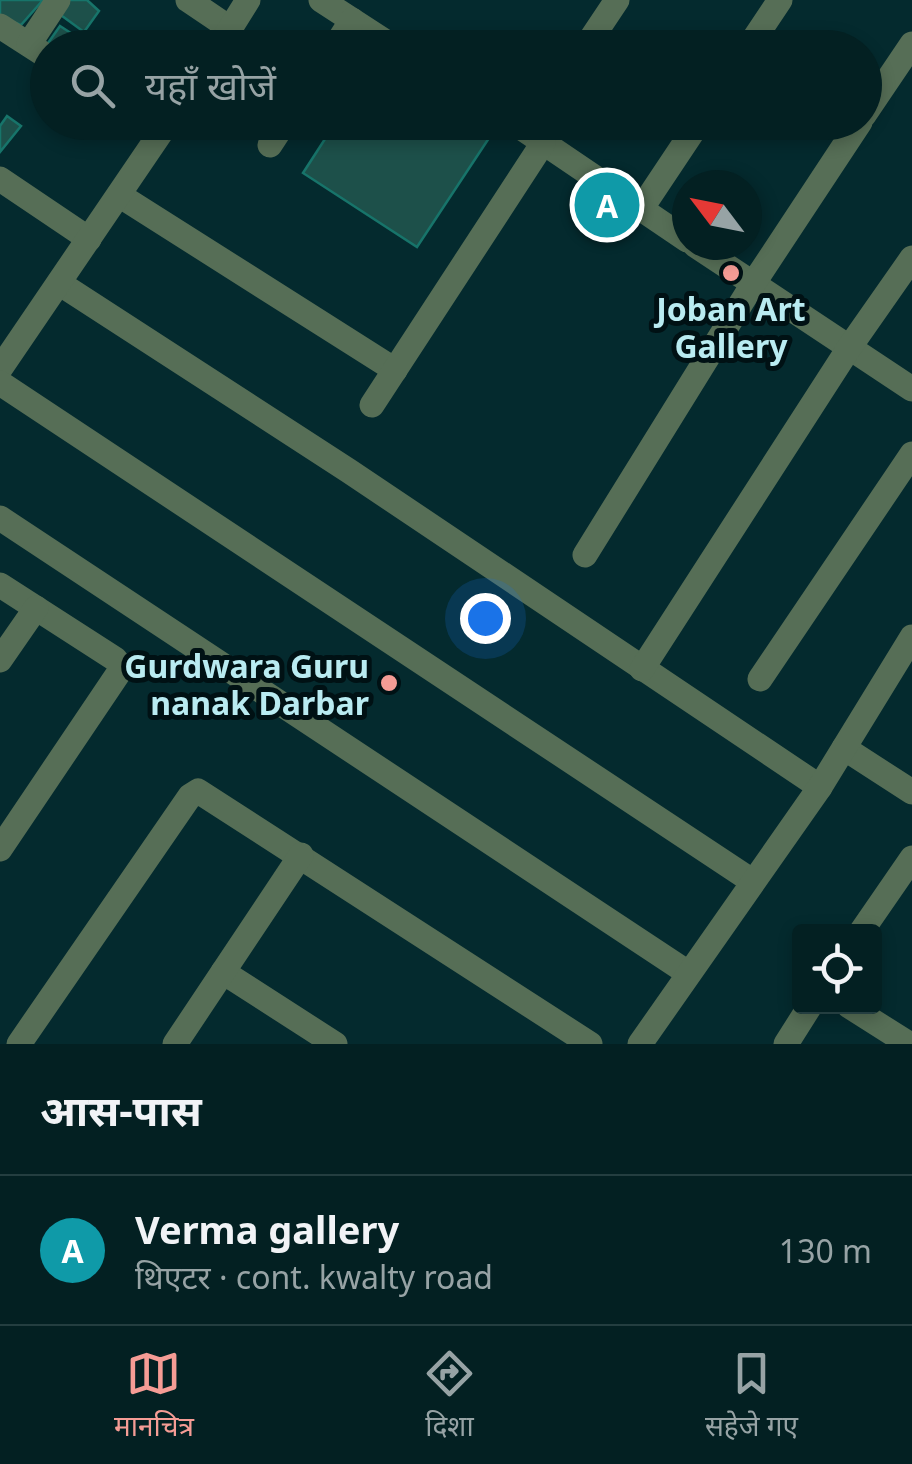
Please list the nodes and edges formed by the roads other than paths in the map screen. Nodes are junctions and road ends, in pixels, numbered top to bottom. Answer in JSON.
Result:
{"nodes":[{"id":1,"x":58,"y":0,"type":"edge"},
{"id":2,"x":188,"y":0,"type":"edge"},
{"id":3,"x":248,"y":0,"type":"edge"},
{"id":4,"x":321,"y":0,"type":"edge"},
{"id":5,"x":780,"y":0,"type":"edge"},
{"id":6,"x":607,"y":3,"type":"edge"},
{"id":7,"x":352,"y":20,"type":"junction"},
{"id":8,"x":0,"y":26,"type":"edge"},
{"id":9,"x":46,"y":30,"type":"edge"},
{"id":10,"x":216,"y":30,"type":"edge"},
{"id":11,"x":229,"y":30,"type":"edge"},
{"id":12,"x":346,"y":30,"type":"edge"},
{"id":13,"x":368,"y":30,"type":"edge"},
{"id":14,"x":594,"y":30,"type":"edge"},
{"id":15,"x":760,"y":30,"type":"edge"},
{"id":16,"x":912,"y":44,"type":"edge"},
{"id":17,"x":30,"y":45,"type":"edge"},
{"id":18,"x":882,"y":88,"type":"edge"},
{"id":19,"x":151,"y":140,"type":"edge"},
{"id":20,"x":273,"y":140,"type":"edge"},
{"id":21,"x":523,"y":140,"type":"edge"},
{"id":22,"x":543,"y":140,"type":"edge"},
{"id":23,"x":687,"y":140,"type":"edge"},
{"id":24,"x":848,"y":140,"type":"edge"},
{"id":25,"x":270,"y":145,"type":"dead end"},
{"id":26,"x":0,"y":180,"type":"edge"},
{"id":27,"x":120,"y":194,"type":"junction"},
{"id":28,"x":642,"y":209,"type":"junction"},
{"id":29,"x":672,"y":230,"type":"edge"},
{"id":30,"x":89,"y":239,"type":"junction"},
{"id":31,"x":912,"y":258,"type":"edge"},
{"id":32,"x":717,"y":260,"type":"edge"},
{"id":33,"x":59,"y":282,"type":"junction"},
{"id":34,"x":753,"y":284,"type":"junction"},
{"id":35,"x":8,"y":336,"type":"edge"},
{"id":36,"x":849,"y":348,"type":"junction"},
{"id":37,"x":0,"y":370,"type":"edge"},
{"id":38,"x":395,"y":370,"type":"junction"},
{"id":39,"x":0,"y":383,"type":"edge"},
{"id":40,"x":912,"y":389,"type":"edge"},
{"id":41,"x":372,"y":405,"type":"dead end"},
{"id":42,"x":912,"y":454,"type":"edge"},
{"id":43,"x":0,"y":518,"type":"edge"},
{"id":44,"x":585,"y":554,"type":"dead end"},
{"id":45,"x":0,"y":586,"type":"edge"},
{"id":46,"x":36,"y":608,"type":"junction"},
{"id":47,"x":912,"y":637,"type":"edge"},
{"id":48,"x":0,"y":660,"type":"edge"},
{"id":49,"x":642,"y":668,"type":"junction"},
{"id":50,"x":760,"y":679,"type":"dead end"},
{"id":51,"x":844,"y":748,"type":"junction"},
{"id":52,"x":820,"y":787,"type":"junction"},
{"id":53,"x":912,"y":792,"type":"edge"},
{"id":54,"x":0,"y":849,"type":"edge"},
{"id":55,"x":300,"y":856,"type":"junction"},
{"id":56,"x":908,"y":871,"type":"edge"},
{"id":57,"x":752,"y":881,"type":"junction"},
{"id":58,"x":867,"y":924,"type":"edge"},
{"id":59,"x":223,"y":972,"type":"junction"},
{"id":60,"x":688,"y":973,"type":"junction"},
{"id":61,"x":805,"y":1014,"type":"edge"},
{"id":62,"x":862,"y":1014,"type":"edge"},
{"id":63,"x":19,"y":1044,"type":"edge"},
{"id":64,"x":175,"y":1044,"type":"edge"},
{"id":65,"x":335,"y":1044,"type":"edge"},
{"id":66,"x":590,"y":1044,"type":"edge"},
{"id":67,"x":640,"y":1044,"type":"edge"},
{"id":68,"x":786,"y":1044,"type":"edge"},
{"id":69,"x":909,"y":1044,"type":"edge"}],
"edges":[{"from":1,"to":9,"type":"street"},
{"from":2,"to":10,"type":"street"},
{"from":3,"to":11,"type":"street"},
{"from":4,"to":7,"type":"street"},
{"from":5,"to":15,"type":"street"},
{"from":6,"to":14,"type":"street"},
{"from":7,"to":12,"type":"street"},
{"from":7,"to":13,"type":"street"},
{"from":8,"to":17,"type":"street"},
{"from":16,"to":18,"type":"street"},
{"from":19,"to":27,"type":"street"},
{"from":20,"to":25,"type":"street"},
{"from":21,"to":38,"type":"street"},
{"from":22,"to":28,"type":"street"},
{"from":23,"to":28,"type":"street"},
{"from":24,"to":34,"type":"street"},
{"from":26,"to":30,"type":"street"},
{"from":27,"to":30,"type":"street"},
{"from":27,"to":38,"type":"street"},
{"from":28,"to":29,"type":"street"},
{"from":30,"to":33,"type":"street"},
{"from":31,"to":36,"type":"street"},
{"from":32,"to":34,"type":"street"},
{"from":33,"to":35,"type":"street"},
{"from":33,"to":49,"type":"street"},
{"from":34,"to":36,"type":"street"},
{"from":34,"to":44,"type":"street"},
{"from":35,"to":37,"type":"street"},
{"from":36,"to":40,"type":"street"},
{"from":36,"to":49,"type":"street"},
{"from":38,"to":41,"type":"street"},
{"from":39,"to":57,"type":"street"},
{"from":42,"to":50,"type":"street"},
{"from":43,"to":60,"type":"street"},
{"from":45,"to":46,"type":"street"},
{"from":46,"to":48,"type":"street"},
{"from":46,"to":54,"type":"street"},
{"from":47,"to":51,"type":"street"},
{"from":49,"to":52,"type":"street"},
{"from":51,"to":52,"type":"street"},
{"from":51,"to":53,"type":"street"},
{"from":52,"to":57,"type":"street"},
{"from":55,"to":59,"type":"street"},
{"from":55,"to":63,"type":"street"},
{"from":55,"to":66,"type":"street"},
{"from":56,"to":58,"type":"street"},
{"from":57,"to":60,"type":"street"},
{"from":59,"to":64,"type":"street"},
{"from":59,"to":65,"type":"street"},
{"from":60,"to":67,"type":"street"},
{"from":61,"to":68,"type":"street"},
{"from":62,"to":69,"type":"street"}]}
